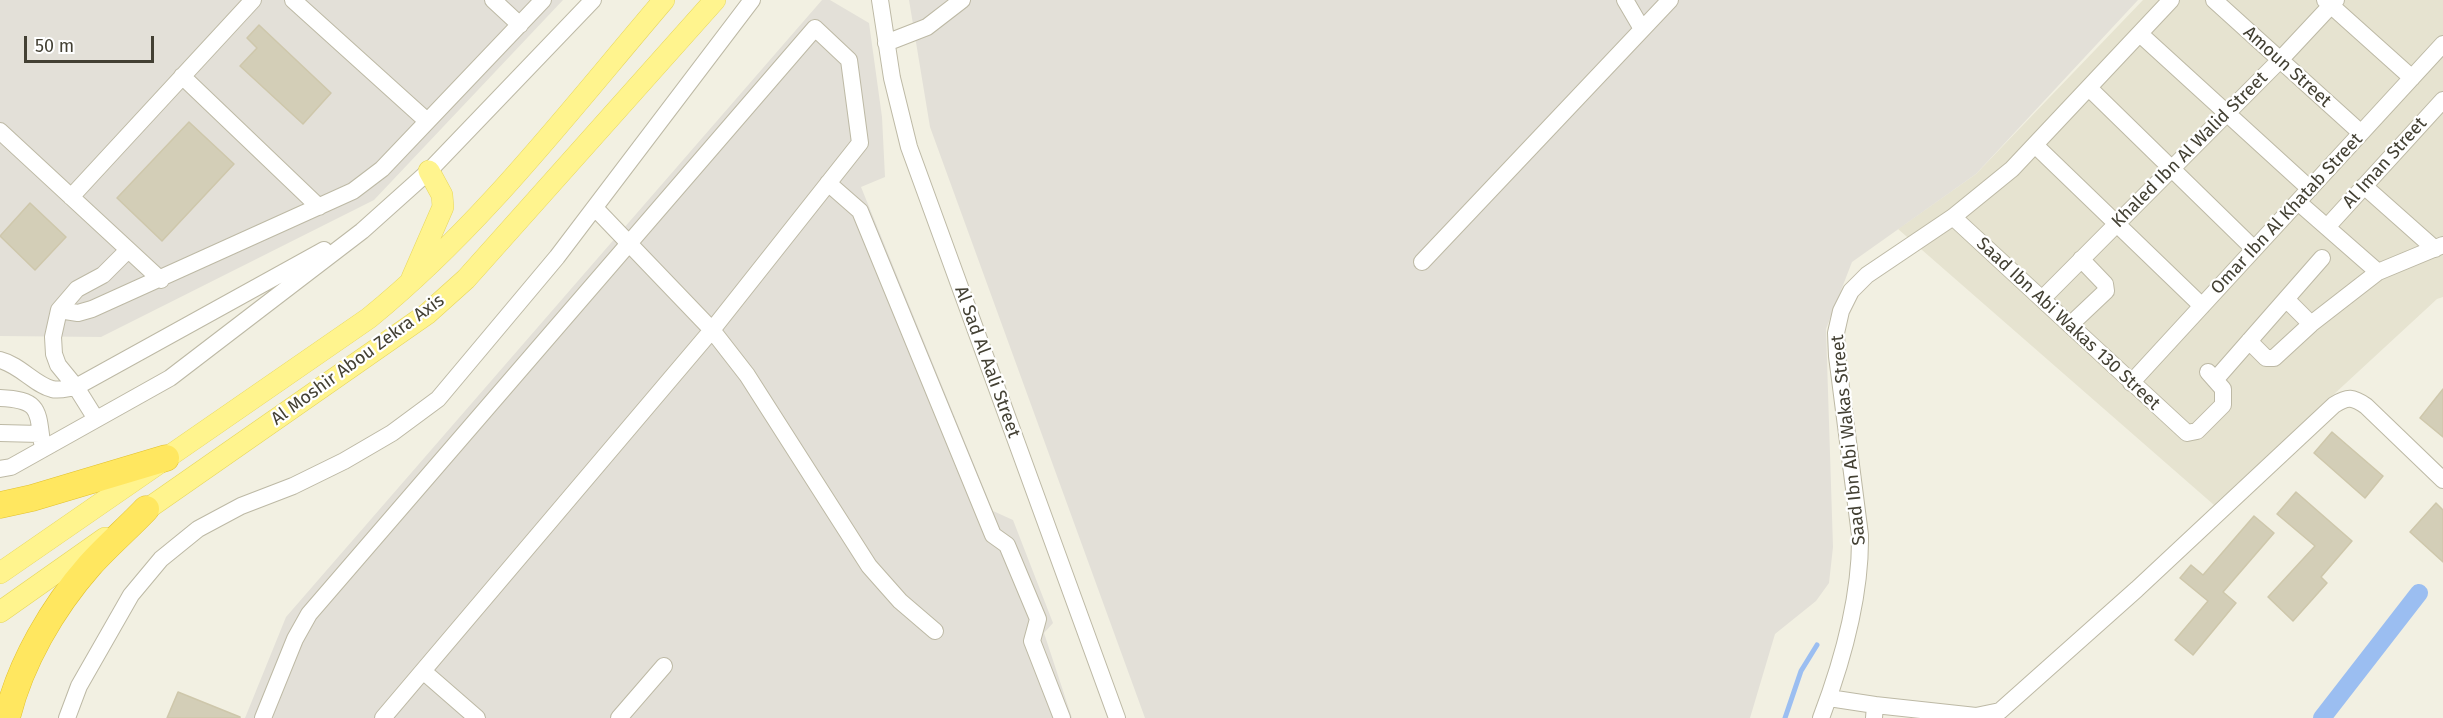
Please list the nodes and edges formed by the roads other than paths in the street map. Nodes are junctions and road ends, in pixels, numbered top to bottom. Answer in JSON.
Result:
{"nodes":[{"id":1,"x":253,"y":0,"type":"edge"},
{"id":2,"x":293,"y":0,"type":"edge"},
{"id":3,"x":493,"y":0,"type":"edge"},
{"id":4,"x":543,"y":0,"type":"edge"},
{"id":5,"x":593,"y":0,"type":"edge"},
{"id":6,"x":664,"y":0,"type":"edge"},
{"id":7,"x":715,"y":0,"type":"edge"},
{"id":8,"x":752,"y":0,"type":"edge"},
{"id":9,"x":880,"y":0,"type":"edge"},
{"id":10,"x":962,"y":0,"type":"edge"},
{"id":11,"x":1625,"y":0,"type":"edge"},
{"id":12,"x":1670,"y":0,"type":"edge"},
{"id":13,"x":2171,"y":0,"type":"edge"},
{"id":14,"x":2214,"y":0,"type":"edge"},
{"id":15,"x":2331,"y":2,"type":"edge"},
{"id":16,"x":520,"y":25,"type":"junction"},
{"id":17,"x":1642,"y":29,"type":"junction"},
{"id":18,"x":2140,"y":34,"type":"junction"},
{"id":19,"x":885,"y":43,"type":"junction"},
{"id":20,"x":2440,"y":55,"type":"edge"},
{"id":21,"x":2280,"y":60,"type":"junction"},
{"id":22,"x":182,"y":76,"type":"junction"},
{"id":23,"x":2412,"y":78,"type":"junction"},
{"id":24,"x":2089,"y":88,"type":"junction"},
{"id":25,"x":2443,"y":100,"type":"edge"},
{"id":26,"x":2227,"y":113,"type":"junction"},
{"id":27,"x":427,"y":121,"type":"junction"},
{"id":28,"x":0,"y":131,"type":"edge"},
{"id":29,"x":2361,"y":133,"type":"junction"},
{"id":30,"x":2036,"y":146,"type":"junction"},
{"id":31,"x":2170,"y":168,"type":"junction"},
{"id":32,"x":429,"y":171,"type":"junction"},
{"id":33,"x":828,"y":183,"type":"junction"},
{"id":34,"x":2364,"y":186,"type":"junction"},
{"id":35,"x":2310,"y":189,"type":"junction"},
{"id":36,"x":71,"y":197,"type":"junction"},
{"id":37,"x":2298,"y":202,"type":"junction"},
{"id":38,"x":319,"y":207,"type":"junction"},
{"id":39,"x":595,"y":208,"type":"junction"},
{"id":40,"x":1953,"y":217,"type":"junction"},
{"id":41,"x":2116,"y":223,"type":"junction"},
{"id":42,"x":2327,"y":227,"type":"junction"},
{"id":43,"x":362,"y":231,"type":"junction"},
{"id":44,"x":629,"y":243,"type":"junction"},
{"id":45,"x":2439,"y":247,"type":"edge"},
{"id":46,"x":2254,"y":249,"type":"junction"},
{"id":47,"x":128,"y":250,"type":"junction"},
{"id":48,"x":2322,"y":258,"type":"dead end"},
{"id":49,"x":2081,"y":259,"type":"junction"},
{"id":50,"x":1422,"y":262,"type":"dead end"},
{"id":51,"x":2378,"y":272,"type":"junction"},
{"id":52,"x":161,"y":280,"type":"junction"},
{"id":53,"x":408,"y":287,"type":"junction"},
{"id":54,"x":2042,"y":299,"type":"junction"},
{"id":55,"x":2286,"y":299,"type":"junction"},
{"id":56,"x":2202,"y":306,"type":"junction"},
{"id":57,"x":59,"y":310,"type":"junction"},
{"id":58,"x":2311,"y":324,"type":"junction"},
{"id":59,"x":2070,"y":326,"type":"junction"},
{"id":60,"x":712,"y":330,"type":"junction"},
{"id":61,"x":2248,"y":341,"type":"junction"},
{"id":62,"x":0,"y":360,"type":"edge"},
{"id":63,"x":2131,"y":383,"type":"junction"},
{"id":64,"x":76,"y":387,"type":"junction"},
{"id":65,"x":0,"y":398,"type":"edge"},
{"id":66,"x":96,"y":420,"type":"junction"},
{"id":67,"x":0,"y":433,"type":"edge"},
{"id":68,"x":41,"y":441,"type":"junction"},
{"id":69,"x":166,"y":458,"type":"junction"},
{"id":70,"x":0,"y":469,"type":"edge"},
{"id":71,"x":2443,"y":480,"type":"edge"},
{"id":72,"x":0,"y":505,"type":"edge"},
{"id":73,"x":146,"y":509,"type":"junction"},
{"id":74,"x":0,"y":573,"type":"edge"},
{"id":75,"x":0,"y":612,"type":"edge"},
{"id":76,"x":935,"y":631,"type":"dead end"},
{"id":77,"x":664,"y":666,"type":"dead end"},
{"id":78,"x":423,"y":671,"type":"junction"},
{"id":79,"x":1829,"y":698,"type":"junction"},
{"id":80,"x":1874,"y":711,"type":"edge"},
{"id":81,"x":7,"y":718,"type":"edge"},
{"id":82,"x":67,"y":718,"type":"edge"},
{"id":83,"x":263,"y":718,"type":"edge"},
{"id":84,"x":383,"y":718,"type":"edge"},
{"id":85,"x":477,"y":718,"type":"edge"},
{"id":86,"x":620,"y":718,"type":"edge"},
{"id":87,"x":1062,"y":718,"type":"edge"},
{"id":88,"x":1117,"y":718,"type":"edge"},
{"id":89,"x":1821,"y":718,"type":"edge"}],
"edges":[{"from":1,"to":22,"type":"street"},
{"from":2,"to":27,"type":"street"},
{"from":3,"to":16,"type":"street"},
{"from":4,"to":16,"type":"street"},
{"from":5,"to":32,"type":"street"},
{"from":6,"to":53,"type":"main road","name":"Al Moshir Abou Zekra Axis"},
{"from":7,"to":73,"type":"main road","name":"Al Moshir Abou Zekra Axis"},
{"from":8,"to":39,"type":"street"},
{"from":9,"to":19,"type":"street","name":"Al Sad Al Aali Street"},
{"from":10,"to":19,"type":"street"},
{"from":11,"to":17,"type":"street"},
{"from":12,"to":17,"type":"street"},
{"from":13,"to":18,"type":"street","name":"Saad Ibn Abi Wakas Street"},
{"from":14,"to":21,"type":"street","name":"Amoun Street"},
{"from":15,"to":21,"type":"street","name":"Khaled Ibn Al Walid Street"},
{"from":15,"to":23,"type":"street"},
{"from":16,"to":27,"type":"street"},
{"from":17,"to":50,"type":"street"},
{"from":18,"to":24,"type":"street","name":"Saad Ibn Abi Wakas Street"},
{"from":18,"to":26,"type":"street"},
{"from":19,"to":88,"type":"street","name":"Al Sad Al Aali Street"},
{"from":20,"to":23,"type":"street","name":"Omar Ibn Al Khatab Street"},
{"from":21,"to":26,"type":"street","name":"Khaled Ibn Al Walid Street"},
{"from":21,"to":29,"type":"street","name":"Amoun Street"},
{"from":22,"to":36,"type":"street"},
{"from":22,"to":38,"type":"street"},
{"from":23,"to":29,"type":"street","name":"Omar Ibn Al Khatab Street"},
{"from":24,"to":30,"type":"street","name":"Saad Ibn Abi Wakas Street"},
{"from":24,"to":31,"type":"street"},
{"from":25,"to":34,"type":"street","name":"Al Iman Street"},
{"from":26,"to":31,"type":"street","name":"Khaled Ibn Al Walid Street"},
{"from":26,"to":35,"type":"street"},
{"from":27,"to":38,"type":"street"},
{"from":28,"to":36,"type":"street"},
{"from":29,"to":35,"type":"street","name":"Omar Ibn Al Khatab Street"},
{"from":30,"to":40,"type":"street","name":"Saad Ibn Abi Wakas Street"},
{"from":30,"to":41,"type":"street"},
{"from":31,"to":41,"type":"street","name":"Khaled Ibn Al Walid Street"},
{"from":31,"to":46,"type":"street"},
{"from":32,"to":43,"type":"street"},
{"from":32,"to":53,"type":"main road"},
{"from":33,"to":44,"type":"street"},
{"from":33,"to":60,"type":"street"},
{"from":33,"to":87,"type":"street"},
{"from":34,"to":42,"type":"street","name":"Al Iman Street"},
{"from":34,"to":45,"type":"street"},
{"from":35,"to":37,"type":"street","name":"Omar Ibn Al Khatab Street"},
{"from":36,"to":47,"type":"street"},
{"from":37,"to":42,"type":"street"},
{"from":37,"to":46,"type":"street","name":"Omar Ibn Al Khatab Street"},
{"from":38,"to":52,"type":"street"},
{"from":39,"to":44,"type":"street"},
{"from":39,"to":82,"type":"street"},
{"from":40,"to":54,"type":"street","name":"Saad Ibn Abi Wakas 130 Street"},
{"from":40,"to":79,"type":"street","name":"Saad Ibn Abi Wakas Street"},
{"from":41,"to":49,"type":"street","name":"Khaled Ibn Al Walid Street"},
{"from":41,"to":56,"type":"street"},
{"from":42,"to":51,"type":"street"},
{"from":43,"to":64,"type":"street"},
{"from":43,"to":66,"type":"street"},
{"from":44,"to":60,"type":"street"},
{"from":44,"to":83,"type":"street"},
{"from":45,"to":51,"type":"street"},
{"from":46,"to":56,"type":"street","name":"Omar Ibn Al Khatab Street"},
{"from":47,"to":52,"type":"street"},
{"from":47,"to":57,"type":"street"},
{"from":48,"to":55,"type":"street"},
{"from":49,"to":54,"type":"street","name":"Khaled Ibn Al Walid Street"},
{"from":49,"to":59,"type":"street"},
{"from":51,"to":58,"type":"street"},
{"from":52,"to":57,"type":"street"},
{"from":53,"to":69,"type":"main road","name":"Al Moshir Abou Zekra Axis"},
{"from":54,"to":59,"type":"street","name":"Saad Ibn Abi Wakas 130 Street"},
{"from":55,"to":58,"type":"street"},
{"from":55,"to":61,"type":"street"},
{"from":56,"to":63,"type":"street","name":"Omar Ibn Al Khatab Street"},
{"from":57,"to":64,"type":"street"},
{"from":58,"to":61,"type":"street"},
{"from":59,"to":63,"type":"street","name":"Saad Ibn Abi Wakas 130 Street"},
{"from":60,"to":76,"type":"street"},
{"from":60,"to":78,"type":"street"},
{"from":61,"to":63,"type":"street","name":"Saad Ibn Abi Wakas 130 Street"},
{"from":62,"to":64,"type":"street"},
{"from":64,"to":66,"type":"street"},
{"from":65,"to":68,"type":"street"},
{"from":66,"to":68,"type":"street"},
{"from":67,"to":68,"type":"street"},
{"from":68,"to":70,"type":"street"},
{"from":69,"to":72,"type":"highway"},
{"from":69,"to":74,"type":"main road","name":"Al Moshir Abou Zekra Axis"},
{"from":71,"to":80,"type":"street"},
{"from":73,"to":75,"type":"main road","name":"Al Moshir Abou Zekra Axis"},
{"from":73,"to":81,"type":"highway"},
{"from":77,"to":86,"type":"street"},
{"from":78,"to":84,"type":"street"},
{"from":78,"to":85,"type":"street"},
{"from":79,"to":80,"type":"street"},
{"from":79,"to":89,"type":"street","name":"Saad Ibn Abi Wakas Street"}]}
